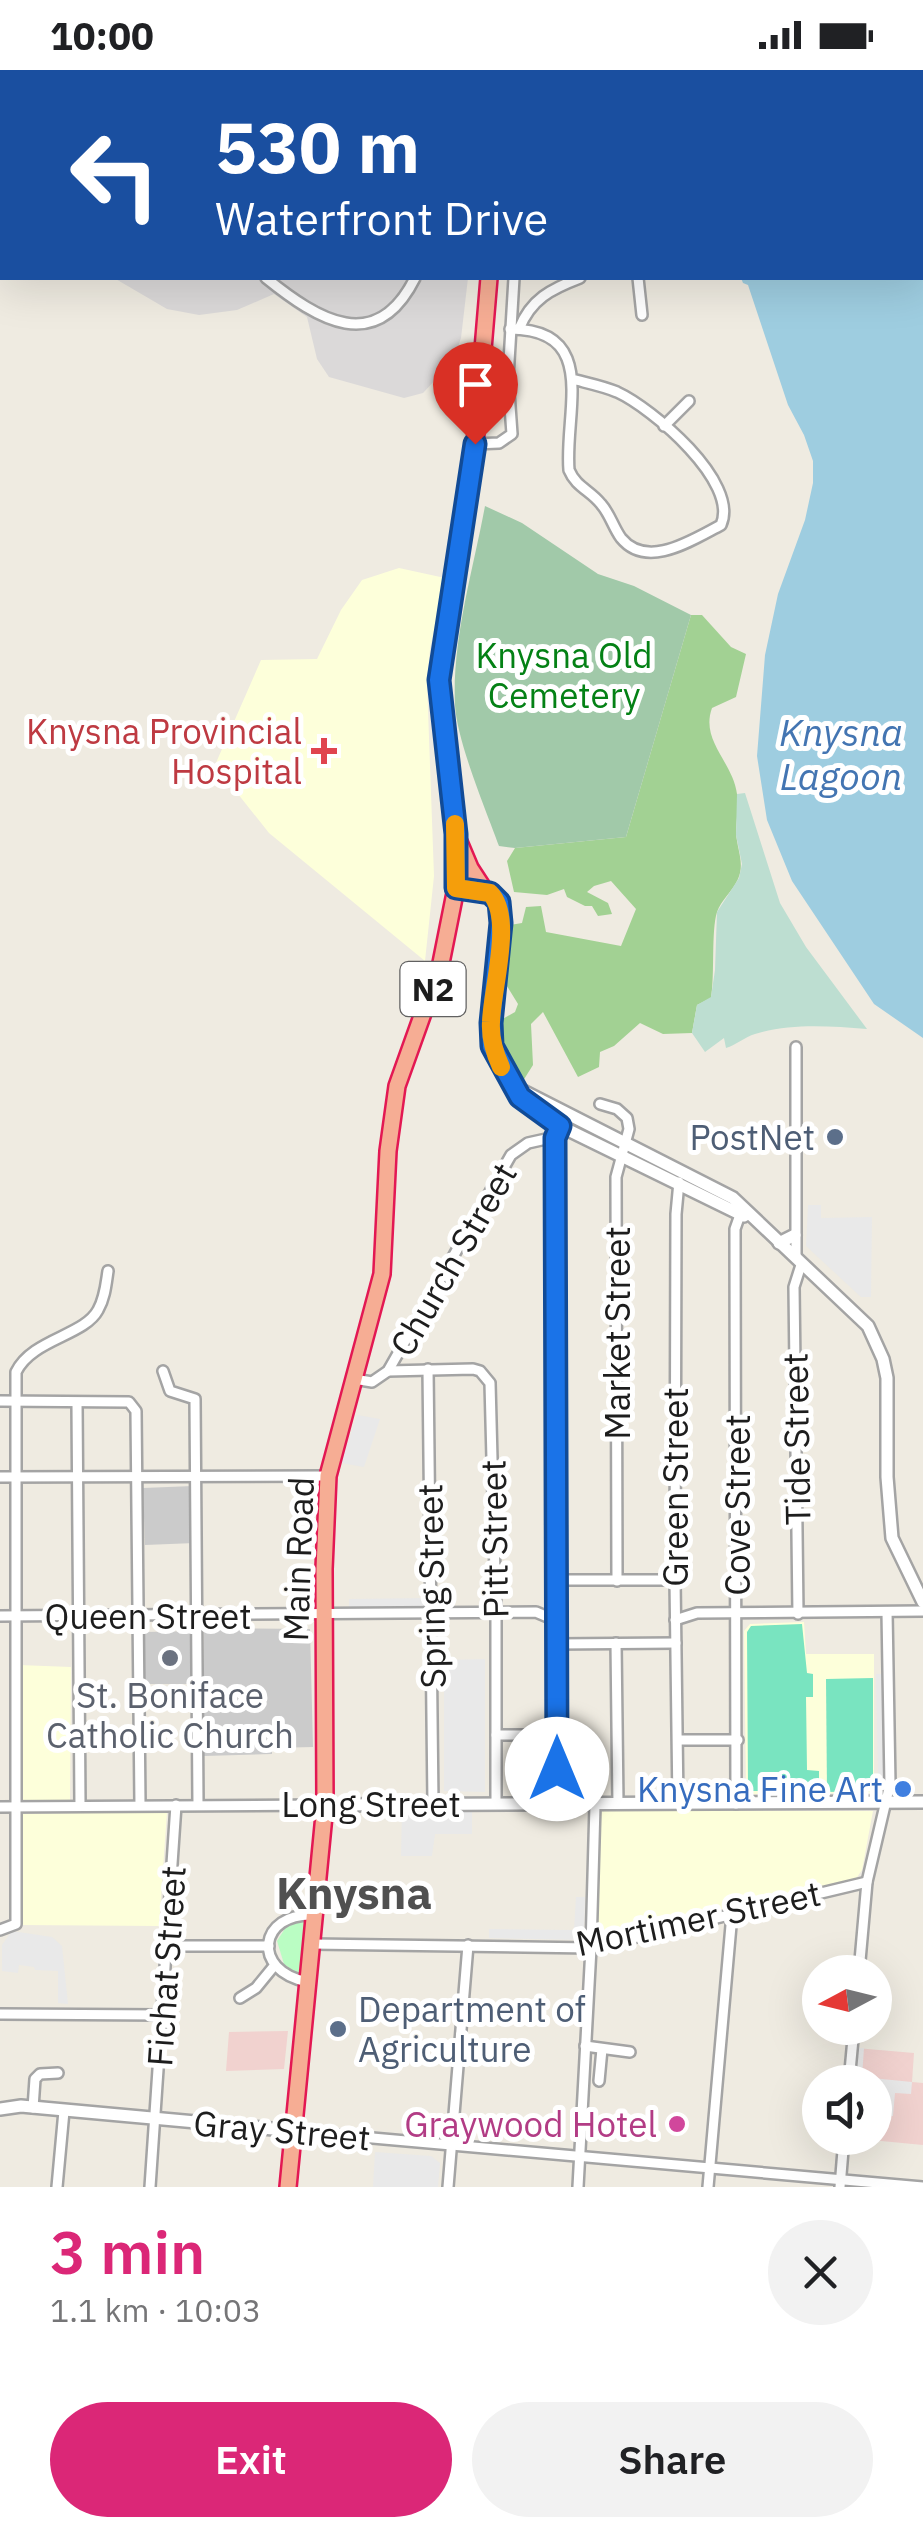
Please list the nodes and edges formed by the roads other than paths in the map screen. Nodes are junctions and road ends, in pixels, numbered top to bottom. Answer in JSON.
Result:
{"nodes":[{"id":1,"x":269,"y":280,"type":"edge"},
{"id":2,"x":414,"y":280,"type":"edge"},
{"id":3,"x":489,"y":280,"type":"edge"},
{"id":4,"x":514,"y":280,"type":"edge"},
{"id":5,"x":576,"y":280,"type":"edge"},
{"id":6,"x":638,"y":280,"type":"edge"},
{"id":7,"x":642,"y":315,"type":"dead end"},
{"id":8,"x":514,"y":329,"type":"junction"},
{"id":9,"x":572,"y":379,"type":"junction"},
{"id":10,"x":689,"y":400,"type":"dead end"},
{"id":11,"x":664,"y":426,"type":"junction"},
{"id":12,"x":475,"y":444,"type":"junction"},
{"id":13,"x":456,"y":834,"type":"junction"},
{"id":14,"x":456,"y":888,"type":"junction"},
{"id":15,"x":485,"y":891,"type":"junction"},
{"id":16,"x":796,"y":1047,"type":"dead end"},
{"id":17,"x":600,"y":1104,"type":"dead end"},
{"id":18,"x":561,"y":1127,"type":"junction"},
{"id":19,"x":622,"y":1148,"type":"junction"},
{"id":20,"x":682,"y":1177,"type":"junction"},
{"id":21,"x":744,"y":1214,"type":"junction"},
{"id":22,"x":795,"y":1235,"type":"junction"},
{"id":23,"x":778,"y":1243,"type":"junction"},
{"id":24,"x":798,"y":1263,"type":"junction"},
{"id":25,"x":108,"y":1271,"type":"dead end"},
{"id":26,"x":428,"y":1369,"type":"junction"},
{"id":27,"x":164,"y":1371,"type":"dead end"},
{"id":28,"x":388,"y":1371,"type":"junction"},
{"id":29,"x":354,"y":1379,"type":"junction"},
{"id":30,"x":0,"y":1401,"type":"edge"},
{"id":31,"x":17,"y":1401,"type":"junction"},
{"id":32,"x":77,"y":1402,"type":"junction"},
{"id":33,"x":18,"y":1476,"type":"junction"},
{"id":34,"x":78,"y":1476,"type":"junction"},
{"id":35,"x":139,"y":1476,"type":"junction"},
{"id":36,"x":328,"y":1476,"type":"junction"},
{"id":37,"x":0,"y":1477,"type":"edge"},
{"id":38,"x":196,"y":1478,"type":"junction"},
{"id":39,"x":557,"y":1580,"type":"junction"},
{"id":40,"x":674,"y":1580,"type":"junction"},
{"id":41,"x":617,"y":1581,"type":"junction"},
{"id":42,"x":556,"y":1602,"type":"junction"},
{"id":43,"x":675,"y":1602,"type":"junction"},
{"id":44,"x":923,"y":1602,"type":"edge"},
{"id":45,"x":923,"y":1611,"type":"edge"},
{"id":46,"x":496,"y":1612,"type":"junction"},
{"id":47,"x":536,"y":1612,"type":"junction"},
{"id":48,"x":887,"y":1612,"type":"junction"},
{"id":49,"x":696,"y":1613,"type":"junction"},
{"id":50,"x":432,"y":1614,"type":"junction"},
{"id":51,"x":738,"y":1614,"type":"junction"},
{"id":52,"x":798,"y":1614,"type":"junction"},
{"id":53,"x":79,"y":1615,"type":"junction"},
{"id":54,"x":324,"y":1615,"type":"junction"},
{"id":55,"x":0,"y":1616,"type":"edge"},
{"id":56,"x":14,"y":1616,"type":"junction"},
{"id":57,"x":139,"y":1616,"type":"junction"},
{"id":58,"x":195,"y":1616,"type":"junction"},
{"id":59,"x":675,"y":1620,"type":"junction"},
{"id":60,"x":557,"y":1621,"type":"junction"},
{"id":61,"x":616,"y":1643,"type":"junction"},
{"id":62,"x":676,"y":1643,"type":"junction"},
{"id":63,"x":557,"y":1644,"type":"junction"},
{"id":64,"x":496,"y":1735,"type":"junction"},
{"id":65,"x":557,"y":1735,"type":"junction"},
{"id":66,"x":678,"y":1740,"type":"junction"},
{"id":67,"x":738,"y":1740,"type":"junction"},
{"id":68,"x":923,"y":1802,"type":"edge"},
{"id":69,"x":885,"y":1803,"type":"junction"},
{"id":70,"x":140,"y":1804,"type":"junction"},
{"id":71,"x":198,"y":1804,"type":"junction"},
{"id":72,"x":325,"y":1804,"type":"junction"},
{"id":73,"x":433,"y":1804,"type":"junction"},
{"id":74,"x":496,"y":1804,"type":"junction"},
{"id":75,"x":557,"y":1804,"type":"junction"},
{"id":76,"x":618,"y":1804,"type":"junction"},
{"id":77,"x":678,"y":1804,"type":"junction"},
{"id":78,"x":736,"y":1804,"type":"junction"},
{"id":79,"x":176,"y":1805,"type":"junction"},
{"id":80,"x":595,"y":1805,"type":"junction"},
{"id":81,"x":80,"y":1806,"type":"junction"},
{"id":82,"x":0,"y":1808,"type":"edge"},
{"id":83,"x":16,"y":1808,"type":"junction"},
{"id":84,"x":867,"y":1882,"type":"junction"},
{"id":85,"x":732,"y":1914,"type":"junction"},
{"id":86,"x":314,"y":1915,"type":"junction"},
{"id":87,"x":0,"y":1930,"type":"edge"},
{"id":88,"x":312,"y":1944,"type":"junction"},
{"id":89,"x":468,"y":1945,"type":"junction"},
{"id":90,"x":167,"y":1946,"type":"junction"},
{"id":91,"x":269,"y":1946,"type":"junction"},
{"id":92,"x":592,"y":1948,"type":"junction"},
{"id":93,"x":861,"y":1955,"type":"edge"},
{"id":94,"x":274,"y":1966,"type":"junction"},
{"id":95,"x":308,"y":1982,"type":"junction"},
{"id":96,"x":240,"y":1998,"type":"dead end"},
{"id":97,"x":0,"y":2014,"type":"edge"},
{"id":98,"x":162,"y":2015,"type":"junction"},
{"id":99,"x":585,"y":2046,"type":"junction"},
{"id":100,"x":602,"y":2049,"type":"junction"},
{"id":101,"x":630,"y":2052,"type":"dead end"},
{"id":102,"x":58,"y":2073,"type":"dead end"},
{"id":103,"x":599,"y":2081,"type":"dead end"},
{"id":104,"x":0,"y":2108,"type":"edge"},
{"id":105,"x":33,"y":2108,"type":"junction"},
{"id":106,"x":64,"y":2110,"type":"junction"},
{"id":107,"x":155,"y":2118,"type":"junction"},
{"id":108,"x":294,"y":2131,"type":"junction"},
{"id":109,"x":451,"y":2144,"type":"junction"},
{"id":110,"x":580,"y":2155,"type":"junction"},
{"id":111,"x":842,"y":2155,"type":"edge"},
{"id":112,"x":710,"y":2166,"type":"junction"},
{"id":113,"x":796,"y":2174,"type":"junction"},
{"id":114,"x":840,"y":2182,"type":"edge"},
{"id":115,"x":923,"y":2186,"type":"edge"},
{"id":116,"x":57,"y":2187,"type":"edge"},
{"id":117,"x":150,"y":2187,"type":"edge"},
{"id":118,"x":288,"y":2187,"type":"edge"},
{"id":119,"x":448,"y":2187,"type":"edge"},
{"id":120,"x":578,"y":2187,"type":"edge"},
{"id":121,"x":708,"y":2187,"type":"edge"},
{"id":122,"x":796,"y":2187,"type":"edge"}],
"edges":[{"from":1,"to":2,"type":"street"},
{"from":3,"to":12,"type":"highway","number":"N2"},
{"from":4,"to":8,"type":"street"},
{"from":5,"to":8,"type":"street"},
{"from":6,"to":7,"type":"street"},
{"from":8,"to":9,"type":"street"},
{"from":8,"to":12,"type":"street"},
{"from":9,"to":11,"type":"street"},
{"from":9,"to":11,"type":"street"},
{"from":10,"to":11,"type":"street"},
{"from":12,"to":13,"type":"highway","number":"N2"},
{"from":13,"to":14,"type":"highway","number":"N2"},
{"from":13,"to":15,"type":"highway"},
{"from":14,"to":15,"type":"street"},
{"from":14,"to":29,"type":"highway","name":"Main Road","number":"N2"},
{"from":15,"to":18,"type":"street"},
{"from":16,"to":22,"type":"street","name":"Tide Street"},
{"from":17,"to":19,"type":"street","name":"Market Street"},
{"from":18,"to":19,"type":"street"},
{"from":18,"to":28,"type":"street","name":"Church Street"},
{"from":18,"to":39,"type":"street"},
{"from":19,"to":20,"type":"street"},
{"from":19,"to":41,"type":"street","name":"Market Street"},
{"from":20,"to":21,"type":"street"},
{"from":20,"to":40,"type":"street","name":"Green Street"},
{"from":21,"to":23,"type":"street"},
{"from":21,"to":51,"type":"street","name":"Cove Street"},
{"from":22,"to":23,"type":"street"},
{"from":22,"to":24,"type":"street","name":"Tide Street"},
{"from":23,"to":24,"type":"street"},
{"from":24,"to":44,"type":"street"},
{"from":24,"to":52,"type":"street","name":"Tide Street"},
{"from":25,"to":31,"type":"street"},
{"from":26,"to":28,"type":"street","name":"Pitt Street"},
{"from":26,"to":46,"type":"street","name":"Pitt Street"},
{"from":26,"to":50,"type":"street","name":"Spring Street"},
{"from":27,"to":38,"type":"street"},
{"from":28,"to":29,"type":"street","name":"Church Street"},
{"from":29,"to":36,"type":"highway","name":"Main Road","number":"N2"},
{"from":30,"to":31,"type":"street"},
{"from":31,"to":32,"type":"street"},
{"from":31,"to":33,"type":"street"},
{"from":32,"to":34,"type":"street"},
{"from":32,"to":35,"type":"street"},
{"from":33,"to":34,"type":"street"},
{"from":33,"to":37,"type":"street"},
{"from":33,"to":56,"type":"street"},
{"from":34,"to":35,"type":"street"},
{"from":34,"to":53,"type":"street"},
{"from":35,"to":38,"type":"street"},
{"from":35,"to":57,"type":"street"},
{"from":36,"to":38,"type":"street"},
{"from":36,"to":54,"type":"highway","name":"Main Road","number":"N2"},
{"from":38,"to":58,"type":"street"},
{"from":39,"to":41,"type":"street"},
{"from":39,"to":42,"type":"street"},
{"from":40,"to":41,"type":"street"},
{"from":40,"to":43,"type":"street","name":"Green Street"},
{"from":42,"to":47,"type":"street","name":"Queen Street"},
{"from":42,"to":60,"type":"street"},
{"from":43,"to":49,"type":"street"},
{"from":43,"to":59,"type":"street","name":"Green Street"},
{"from":45,"to":48,"type":"street"},
{"from":46,"to":47,"type":"street","name":"Queen Street"},
{"from":46,"to":50,"type":"street","name":"Queen Street"},
{"from":46,"to":64,"type":"street","name":"Pitt Street"},
{"from":47,"to":60,"type":"street","name":"Queen Street"},
{"from":48,"to":52,"type":"street"},
{"from":48,"to":69,"type":"street"},
{"from":49,"to":51,"type":"street"},
{"from":49,"to":59,"type":"street"},
{"from":50,"to":54,"type":"street","name":"Queen Street"},
{"from":50,"to":73,"type":"street","name":"Spring Street"},
{"from":51,"to":52,"type":"street"},
{"from":51,"to":67,"type":"street","name":"Cove Street"},
{"from":53,"to":56,"type":"street","name":"Queen Street"},
{"from":53,"to":57,"type":"street","name":"Queen Street"},
{"from":53,"to":81,"type":"street"},
{"from":54,"to":58,"type":"street","name":"Queen Street"},
{"from":54,"to":72,"type":"highway","name":"Main Road","number":"N2"},
{"from":55,"to":56,"type":"street","name":"Queen Street"},
{"from":56,"to":83,"type":"street"},
{"from":57,"to":58,"type":"street","name":"Queen Street"},
{"from":57,"to":70,"type":"street"},
{"from":58,"to":71,"type":"street"},
{"from":59,"to":62,"type":"street","name":"Green Street"},
{"from":60,"to":63,"type":"street"},
{"from":61,"to":62,"type":"street"},
{"from":61,"to":63,"type":"street"},
{"from":61,"to":76,"type":"street"},
{"from":62,"to":66,"type":"street","name":"Green Street"},
{"from":63,"to":65,"type":"street"},
{"from":64,"to":65,"type":"street"},
{"from":64,"to":74,"type":"street","name":"Pitt Street"},
{"from":65,"to":75,"type":"street"},
{"from":66,"to":67,"type":"street"},
{"from":66,"to":77,"type":"street","name":"Green Street"},
{"from":67,"to":78,"type":"street","name":"Cove Street"},
{"from":68,"to":69,"type":"street","name":"Long Street"},
{"from":69,"to":78,"type":"street","name":"Long Street"},
{"from":69,"to":84,"type":"street"},
{"from":70,"to":79,"type":"street","name":"Long Street"},
{"from":70,"to":81,"type":"street","name":"Long Street"},
{"from":71,"to":72,"type":"street","name":"Long Street"},
{"from":71,"to":79,"type":"street","name":"Long Street"},
{"from":72,"to":73,"type":"street","name":"Long Street"},
{"from":72,"to":86,"type":"highway","name":"Main Road","number":"N2"},
{"from":73,"to":74,"type":"street","name":"Long Street"},
{"from":74,"to":75,"type":"street","name":"Long Street"},
{"from":75,"to":80,"type":"street","name":"Long Street"},
{"from":76,"to":77,"type":"street","name":"Long Street"},
{"from":76,"to":80,"type":"street","name":"Long Street"},
{"from":77,"to":78,"type":"street","name":"Long Street"},
{"from":79,"to":90,"type":"street","name":"Fichat Street"},
{"from":80,"to":92,"type":"street"},
{"from":81,"to":83,"type":"street","name":"Long Street"},
{"from":82,"to":83,"type":"street","name":"Long Street"},
{"from":83,"to":87,"type":"street"},
{"from":84,"to":85,"type":"street","name":"Mortimer Street"},
{"from":84,"to":93,"type":"street"},
{"from":85,"to":92,"type":"street","name":"Mortimer Street"},
{"from":85,"to":112,"type":"street"},
{"from":86,"to":88,"type":"highway","name":"Main Road","number":"N2"},
{"from":86,"to":91,"type":"street"},
{"from":88,"to":89,"type":"street","name":"Mortimer Street"},
{"from":88,"to":95,"type":"highway","name":"Main Road","number":"N2"},
{"from":89,"to":92,"type":"street","name":"Mortimer Street"},
{"from":89,"to":109,"type":"street"},
{"from":90,"to":91,"type":"street"},
{"from":90,"to":98,"type":"street","name":"Fichat Street"},
{"from":91,"to":94,"type":"street"},
{"from":92,"to":99,"type":"street"},
{"from":94,"to":95,"type":"street"},
{"from":94,"to":96,"type":"street"},
{"from":95,"to":108,"type":"highway","name":"Main Road","number":"N2"},
{"from":97,"to":98,"type":"street"},
{"from":98,"to":107,"type":"street","name":"Fichat Street"},
{"from":99,"to":100,"type":"street"},
{"from":99,"to":110,"type":"street"},
{"from":100,"to":101,"type":"street"},
{"from":100,"to":103,"type":"street"},
{"from":102,"to":105,"type":"street"},
{"from":104,"to":105,"type":"street","name":"Gray Street"},
{"from":105,"to":106,"type":"street","name":"Gray Street"},
{"from":106,"to":107,"type":"street","name":"Gray Street"},
{"from":106,"to":116,"type":"street"},
{"from":107,"to":108,"type":"street","name":"Gray Street"},
{"from":107,"to":117,"type":"street","name":"Fichat Street"},
{"from":108,"to":109,"type":"street","name":"Gray Street"},
{"from":108,"to":118,"type":"highway","name":"Main Road","number":"N2"},
{"from":109,"to":110,"type":"street","name":"Gray Street"},
{"from":109,"to":119,"type":"street"},
{"from":110,"to":112,"type":"street","name":"Gray Street"},
{"from":110,"to":120,"type":"street"},
{"from":111,"to":114,"type":"street"},
{"from":112,"to":113,"type":"street","name":"Gray Street"},
{"from":112,"to":121,"type":"street"},
{"from":113,"to":114,"type":"street","name":"Gray Street"},
{"from":113,"to":122,"type":"street"},
{"from":114,"to":115,"type":"street","name":"Gray Street"}]}
